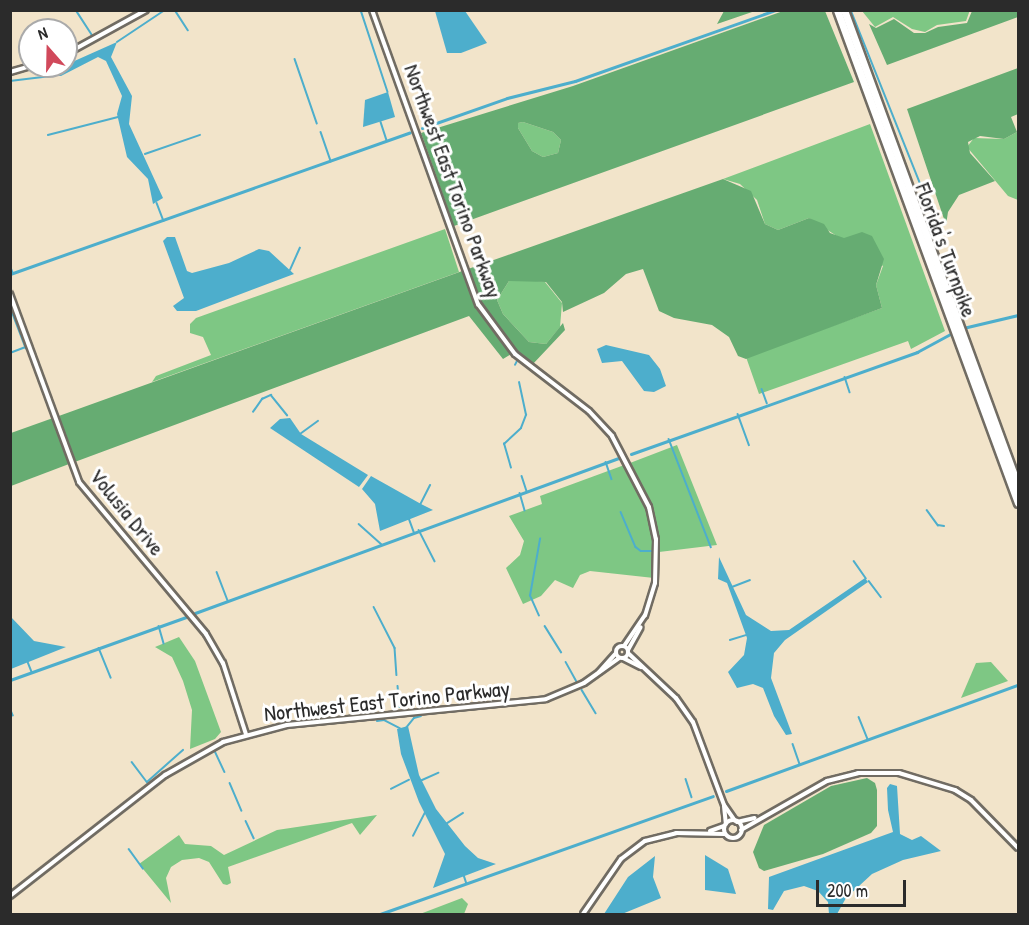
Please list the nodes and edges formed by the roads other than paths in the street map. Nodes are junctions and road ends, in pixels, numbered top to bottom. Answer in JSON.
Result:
{"nodes":[{"id":1,"x":146,"y":10,"type":"edge"},
{"id":2,"x":372,"y":10,"type":"edge"},
{"id":3,"x":837,"y":10,"type":"edge"},
{"id":4,"x":844,"y":10,"type":"edge"},
{"id":5,"x":78,"y":47,"type":"edge"},
{"id":6,"x":10,"y":294,"type":"edge"},
{"id":7,"x":955,"y":318,"type":"junction"},
{"id":8,"x":964,"y":344,"type":"junction"},
{"id":9,"x":1018,"y":486,"type":"edge"},
{"id":10,"x":1018,"y":503,"type":"edge"},
{"id":11,"x":641,"y":623,"type":"junction"},
{"id":12,"x":624,"y":646,"type":"junction"},
{"id":13,"x":628,"y":651,"type":"junction"},
{"id":14,"x":615,"y":654,"type":"junction"},
{"id":15,"x":621,"y":658,"type":"junction"},
{"id":16,"x":642,"y":668,"type":"junction"},
{"id":17,"x":597,"y":675,"type":"junction"},
{"id":18,"x":246,"y":734,"type":"junction"},
{"id":19,"x":724,"y":805,"type":"junction"},
{"id":20,"x":758,"y":818,"type":"junction"},
{"id":21,"x":736,"y":822,"type":"junction"},
{"id":22,"x":725,"y":825,"type":"junction"},
{"id":23,"x":741,"y":830,"type":"junction"},
{"id":24,"x":704,"y":832,"type":"junction"},
{"id":25,"x":725,"y":834,"type":"junction"},
{"id":26,"x":1018,"y":848,"type":"edge"},
{"id":27,"x":10,"y":896,"type":"edge"},
{"id":28,"x":583,"y":915,"type":"edge"}],
"edges":[{"from":1,"to":5,"type":"street"},
{"from":2,"to":11,"type":"street","name":"Northwest East Torino Parkway"},
{"from":3,"to":7,"type":"highway","name":"Florida's Turnpike"},
{"from":4,"to":7,"type":"highway","name":"Florida's Turnpike"},
{"from":6,"to":18,"type":"street","name":"Volusia Drive"},
{"from":7,"to":8,"type":"highway","name":"Florida's Turnpike"},
{"from":8,"to":9,"type":"highway","name":"Florida's Turnpike"},
{"from":8,"to":10,"type":"highway","name":"Florida's Turnpike"},
{"from":11,"to":12,"type":"street","name":"Northwest East Torino Parkway"},
{"from":11,"to":13,"type":"street","name":"Northwest East Torino Parkway"},
{"from":12,"to":13,"type":"street"},
{"from":12,"to":14,"type":"street","name":"Northwest East Torino Parkway"},
{"from":13,"to":15,"type":"street","name":"Northwest East Torino Parkway"},
{"from":13,"to":16,"type":"street"},
{"from":14,"to":15,"type":"street"},
{"from":14,"to":17,"type":"street","name":"Northwest East Torino Parkway"},
{"from":15,"to":16,"type":"street"},
{"from":15,"to":17,"type":"street","name":"Northwest East Torino Parkway"},
{"from":16,"to":19,"type":"street"},
{"from":17,"to":18,"type":"street","name":"Northwest East Torino Parkway"},
{"from":18,"to":27,"type":"street","name":"Northwest East Torino Parkway"},
{"from":19,"to":21,"type":"street"},
{"from":19,"to":22,"type":"street"},
{"from":20,"to":21,"type":"street"},
{"from":20,"to":23,"type":"street"},
{"from":20,"to":26,"type":"street"},
{"from":21,"to":22,"type":"street"},
{"from":21,"to":23,"type":"street"},
{"from":22,"to":24,"type":"street"},
{"from":22,"to":25,"type":"street"},
{"from":23,"to":25,"type":"street"},
{"from":24,"to":25,"type":"street"},
{"from":24,"to":28,"type":"street"}]}
